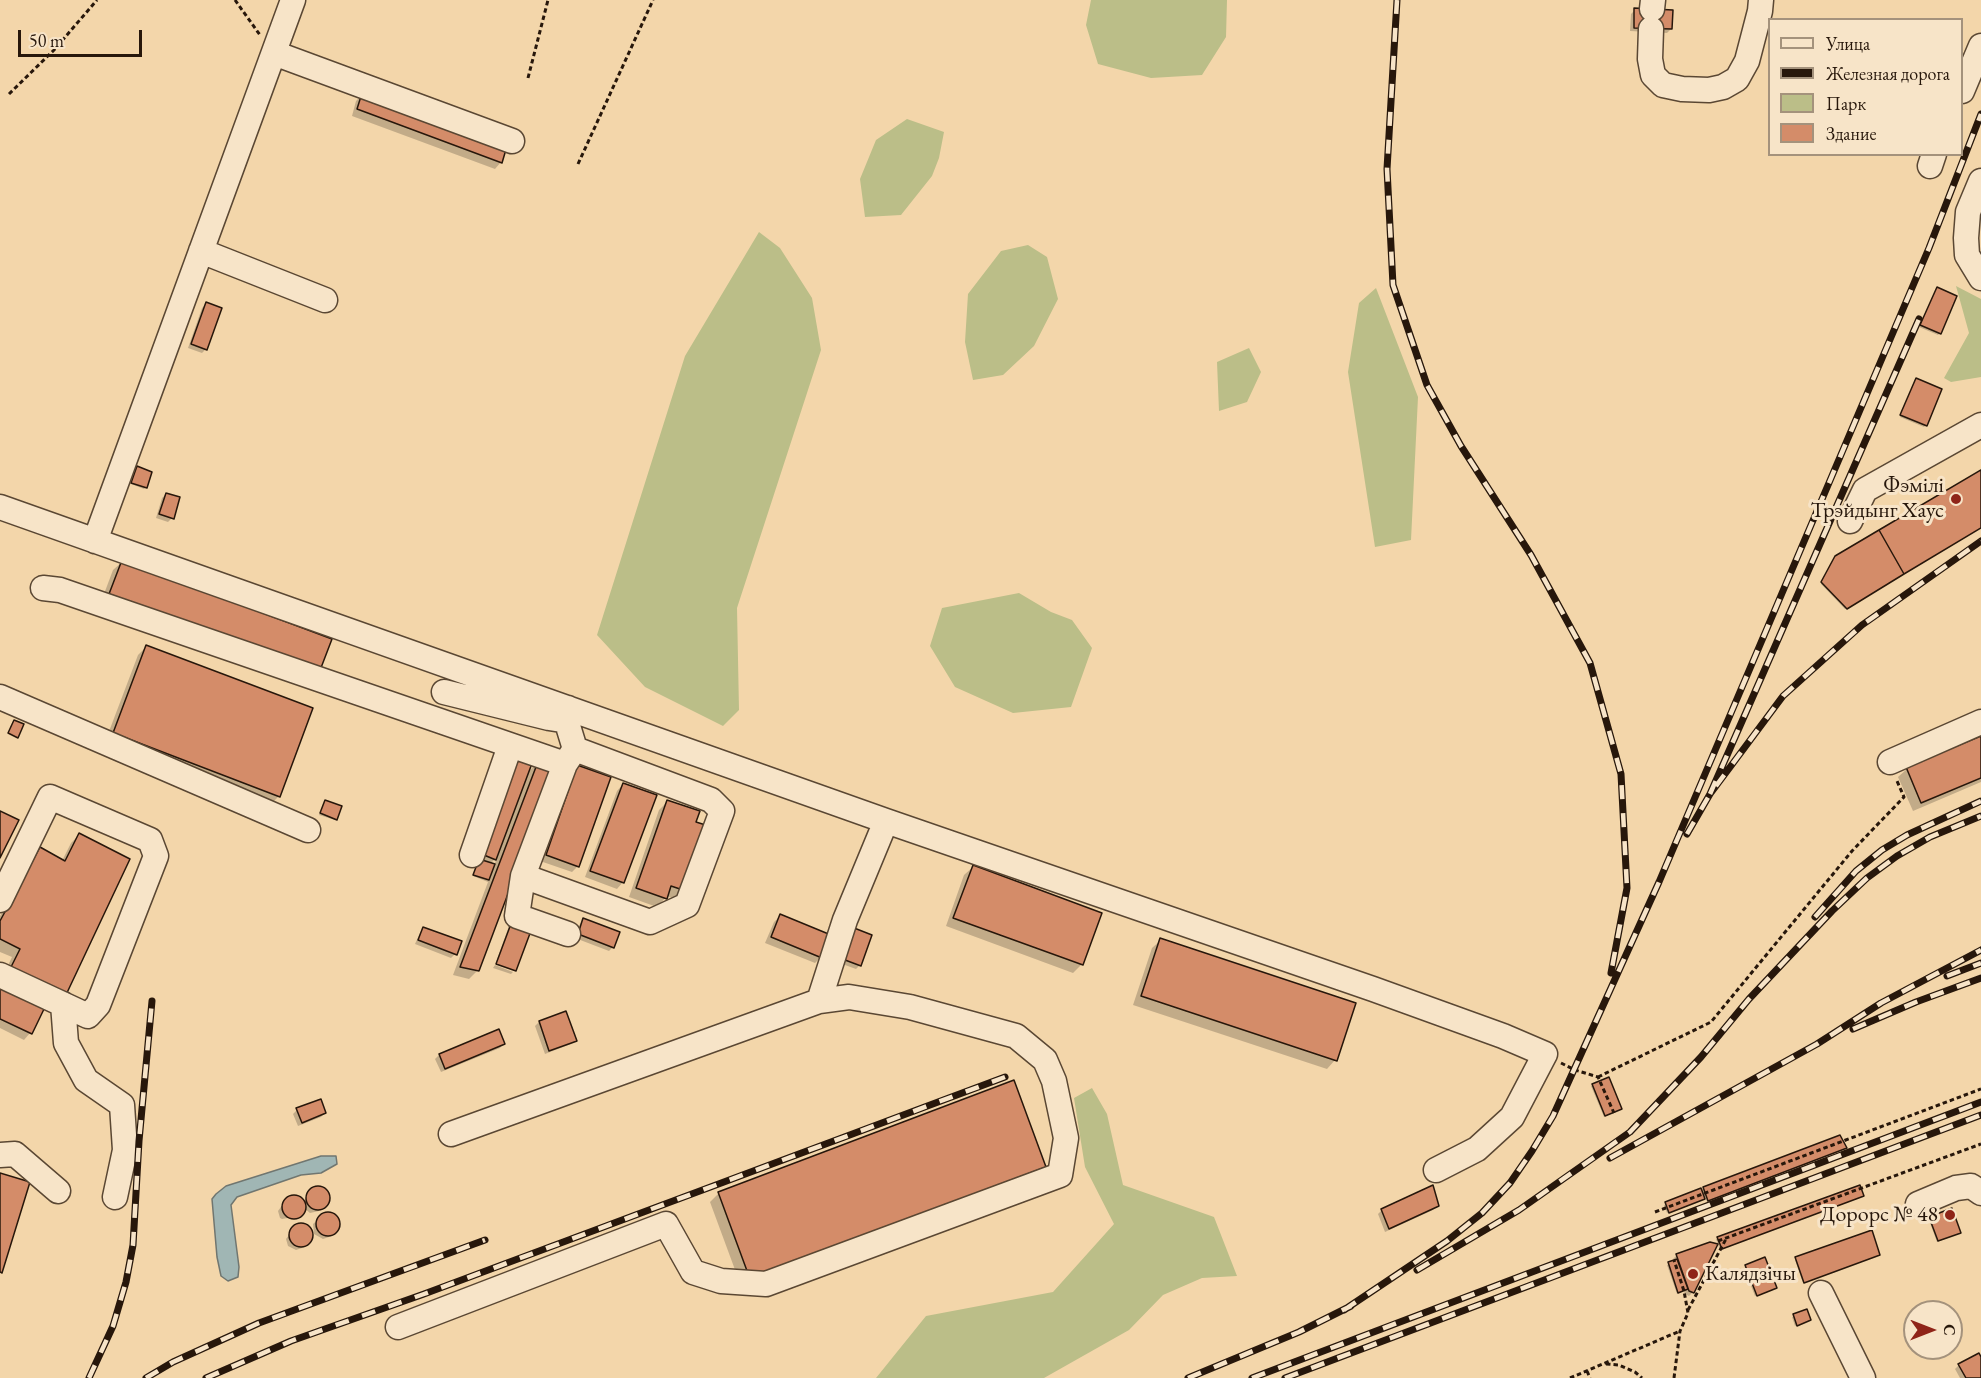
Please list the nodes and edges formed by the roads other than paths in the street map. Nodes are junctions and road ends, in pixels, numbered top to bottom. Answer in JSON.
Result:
{"nodes":[{"id":1,"x":293,"y":0,"type":"edge"},
{"id":2,"x":1761,"y":0,"type":"edge"},
{"id":3,"x":1652,"y":13,"type":"edge"},
{"id":4,"x":1981,"y":46,"type":"edge"},
{"id":5,"x":274,"y":53,"type":"junction"},
{"id":6,"x":1963,"y":89,"type":"edge"},
{"id":7,"x":512,"y":141,"type":"dead end"},
{"id":8,"x":1981,"y":181,"type":"edge"},
{"id":9,"x":201,"y":251,"type":"junction"},
{"id":10,"x":1981,"y":278,"type":"edge"},
{"id":11,"x":325,"y":300,"type":"dead end"},
{"id":12,"x":1981,"y":425,"type":"edge"},
{"id":13,"x":0,"y":507,"type":"edge"},
{"id":14,"x":1850,"y":521,"type":"dead end"},
{"id":15,"x":95,"y":540,"type":"junction"},
{"id":16,"x":43,"y":588,"type":"dead end"},
{"id":17,"x":444,"y":692,"type":"dead end"},
{"id":18,"x":0,"y":697,"type":"edge"},
{"id":19,"x":568,"y":715,"type":"junction"},
{"id":20,"x":1981,"y":722,"type":"edge"},
{"id":21,"x":510,"y":746,"type":"junction"},
{"id":22,"x":570,"y":756,"type":"junction"},
{"id":23,"x":1890,"y":762,"type":"road end"},
{"id":24,"x":886,"y":821,"type":"junction"},
{"id":25,"x":308,"y":830,"type":"dead end"},
{"id":26,"x":472,"y":855,"type":"dead end"},
{"id":27,"x":523,"y":876,"type":"junction"},
{"id":28,"x":0,"y":900,"type":"edge"},
{"id":29,"x":568,"y":934,"type":"dead end"},
{"id":30,"x":0,"y":975,"type":"edge"},
{"id":31,"x":819,"y":1001,"type":"junction"},
{"id":32,"x":63,"y":1004,"type":"junction"},
{"id":33,"x":451,"y":1134,"type":"dead end"},
{"id":34,"x":0,"y":1155,"type":"edge"},
{"id":35,"x":1436,"y":1170,"type":"dead end"},
{"id":36,"x":58,"y":1191,"type":"dead end"},
{"id":37,"x":1981,"y":1192,"type":"edge"},
{"id":38,"x":115,"y":1197,"type":"dead end"},
{"id":39,"x":1918,"y":1204,"type":"dead end"},
{"id":40,"x":1821,"y":1293,"type":"dead end"},
{"id":41,"x":398,"y":1327,"type":"dead end"},
{"id":42,"x":1863,"y":1378,"type":"edge"}],
"edges":[{"from":1,"to":5,"type":"street"},
{"from":2,"to":3,"type":"street"},
{"from":4,"to":6,"type":"street"},
{"from":5,"to":7,"type":"street"},
{"from":5,"to":9,"type":"street"},
{"from":8,"to":10,"type":"street"},
{"from":9,"to":11,"type":"street"},
{"from":9,"to":15,"type":"street"},
{"from":12,"to":14,"type":"street"},
{"from":13,"to":15,"type":"street"},
{"from":15,"to":19,"type":"street"},
{"from":16,"to":21,"type":"street"},
{"from":17,"to":19,"type":"street"},
{"from":18,"to":25,"type":"street"},
{"from":19,"to":22,"type":"street"},
{"from":19,"to":24,"type":"street"},
{"from":20,"to":23,"type":"street"},
{"from":21,"to":22,"type":"street"},
{"from":21,"to":26,"type":"street"},
{"from":22,"to":27,"type":"street"},
{"from":22,"to":27,"type":"street"},
{"from":24,"to":31,"type":"street"},
{"from":24,"to":35,"type":"street"},
{"from":27,"to":29,"type":"street"},
{"from":28,"to":32,"type":"street"},
{"from":30,"to":32,"type":"street"},
{"from":31,"to":33,"type":"street"},
{"from":31,"to":41,"type":"street"},
{"from":32,"to":38,"type":"street"},
{"from":34,"to":36,"type":"street"},
{"from":37,"to":39,"type":"street"},
{"from":40,"to":42,"type":"street"}]}
